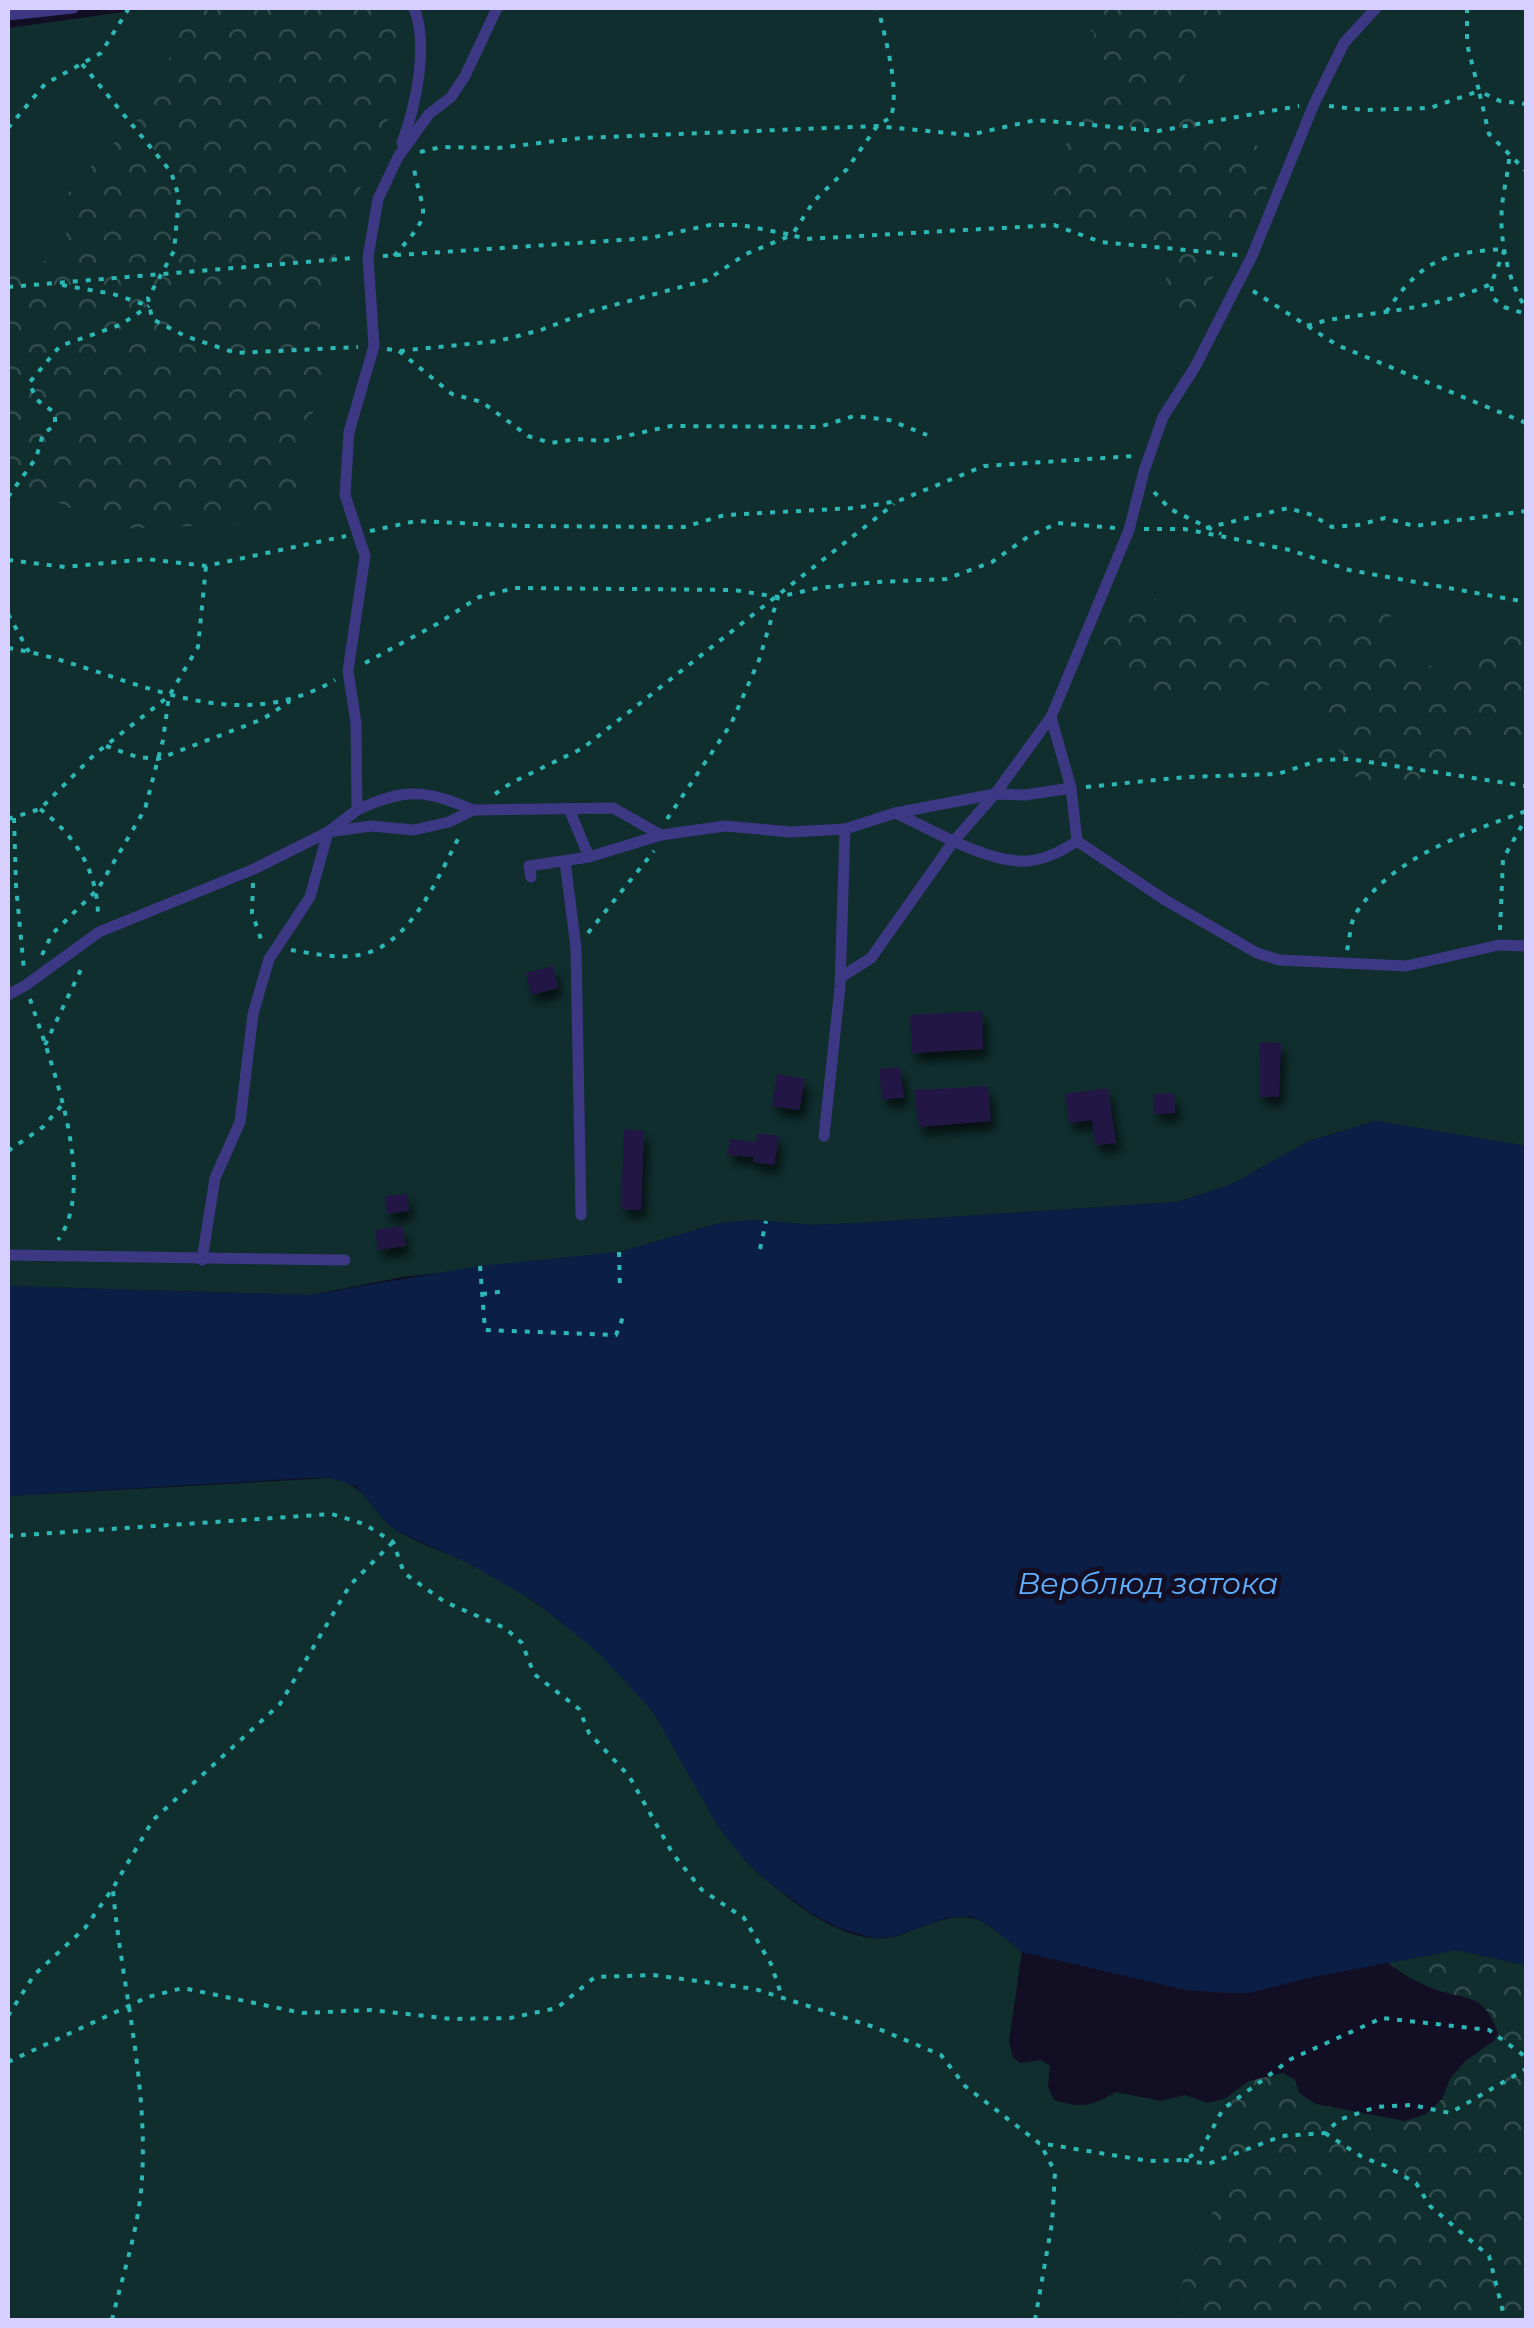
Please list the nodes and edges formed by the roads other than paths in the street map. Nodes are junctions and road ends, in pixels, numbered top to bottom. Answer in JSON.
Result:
{"nodes":[{"id":1,"x":73,"y":8,"type":"edge"},
{"id":2,"x":414,"y":8,"type":"edge"},
{"id":3,"x":497,"y":8,"type":"edge"},
{"id":4,"x":1376,"y":8,"type":"edge"},
{"id":5,"x":8,"y":16,"type":"edge"},
{"id":6,"x":398,"y":157,"type":"junction"},
{"id":7,"x":1051,"y":717,"type":"junction"},
{"id":8,"x":1071,"y":788,"type":"junction"},
{"id":9,"x":995,"y":794,"type":"junction"},
{"id":10,"x":570,"y":809,"type":"junction"},
{"id":11,"x":357,"y":810,"type":"junction"},
{"id":12,"x":474,"y":810,"type":"junction"},
{"id":13,"x":896,"y":812,"type":"junction"},
{"id":14,"x":845,"y":828,"type":"junction"},
{"id":15,"x":328,"y":832,"type":"junction"},
{"id":16,"x":661,"y":835,"type":"junction"},
{"id":17,"x":1077,"y":841,"type":"junction"},
{"id":18,"x":954,"y":842,"type":"junction"},
{"id":19,"x":589,"y":858,"type":"junction"},
{"id":20,"x":565,"y":861,"type":"junction"},
{"id":21,"x":530,"y":877,"type":"dead end"},
{"id":22,"x":1526,"y":946,"type":"edge"},
{"id":23,"x":841,"y":976,"type":"junction"},
{"id":24,"x":8,"y":994,"type":"edge"},
{"id":25,"x":824,"y":1136,"type":"dead end"},
{"id":26,"x":581,"y":1216,"type":"dead end"},
{"id":27,"x":8,"y":1255,"type":"edge"},
{"id":28,"x":202,"y":1260,"type":"junction"},
{"id":29,"x":345,"y":1260,"type":"dead end"}],
"edges":[{"from":1,"to":5,"type":"lane"},
{"from":2,"to":6,"type":"lane"},
{"from":3,"to":6,"type":"lane"},
{"from":4,"to":7,"type":"lane"},
{"from":6,"to":11,"type":"lane"},
{"from":7,"to":8,"type":"lane"},
{"from":7,"to":9,"type":"lane"},
{"from":8,"to":9,"type":"lane"},
{"from":8,"to":17,"type":"lane"},
{"from":9,"to":13,"type":"lane"},
{"from":9,"to":18,"type":"lane"},
{"from":10,"to":12,"type":"lane"},
{"from":10,"to":16,"type":"lane"},
{"from":10,"to":19,"type":"lane"},
{"from":11,"to":12,"type":"lane"},
{"from":11,"to":15,"type":"lane"},
{"from":12,"to":15,"type":"lane"},
{"from":13,"to":14,"type":"lane"},
{"from":13,"to":18,"type":"lane"},
{"from":14,"to":16,"type":"lane"},
{"from":14,"to":23,"type":"lane"},
{"from":15,"to":24,"type":"lane"},
{"from":15,"to":28,"type":"lane"},
{"from":16,"to":19,"type":"lane"},
{"from":17,"to":18,"type":"lane"},
{"from":17,"to":22,"type":"lane"},
{"from":18,"to":23,"type":"lane"},
{"from":19,"to":20,"type":"lane"},
{"from":20,"to":21,"type":"lane"},
{"from":20,"to":26,"type":"lane"},
{"from":23,"to":25,"type":"lane"},
{"from":27,"to":28,"type":"lane"},
{"from":28,"to":29,"type":"lane"}]}
